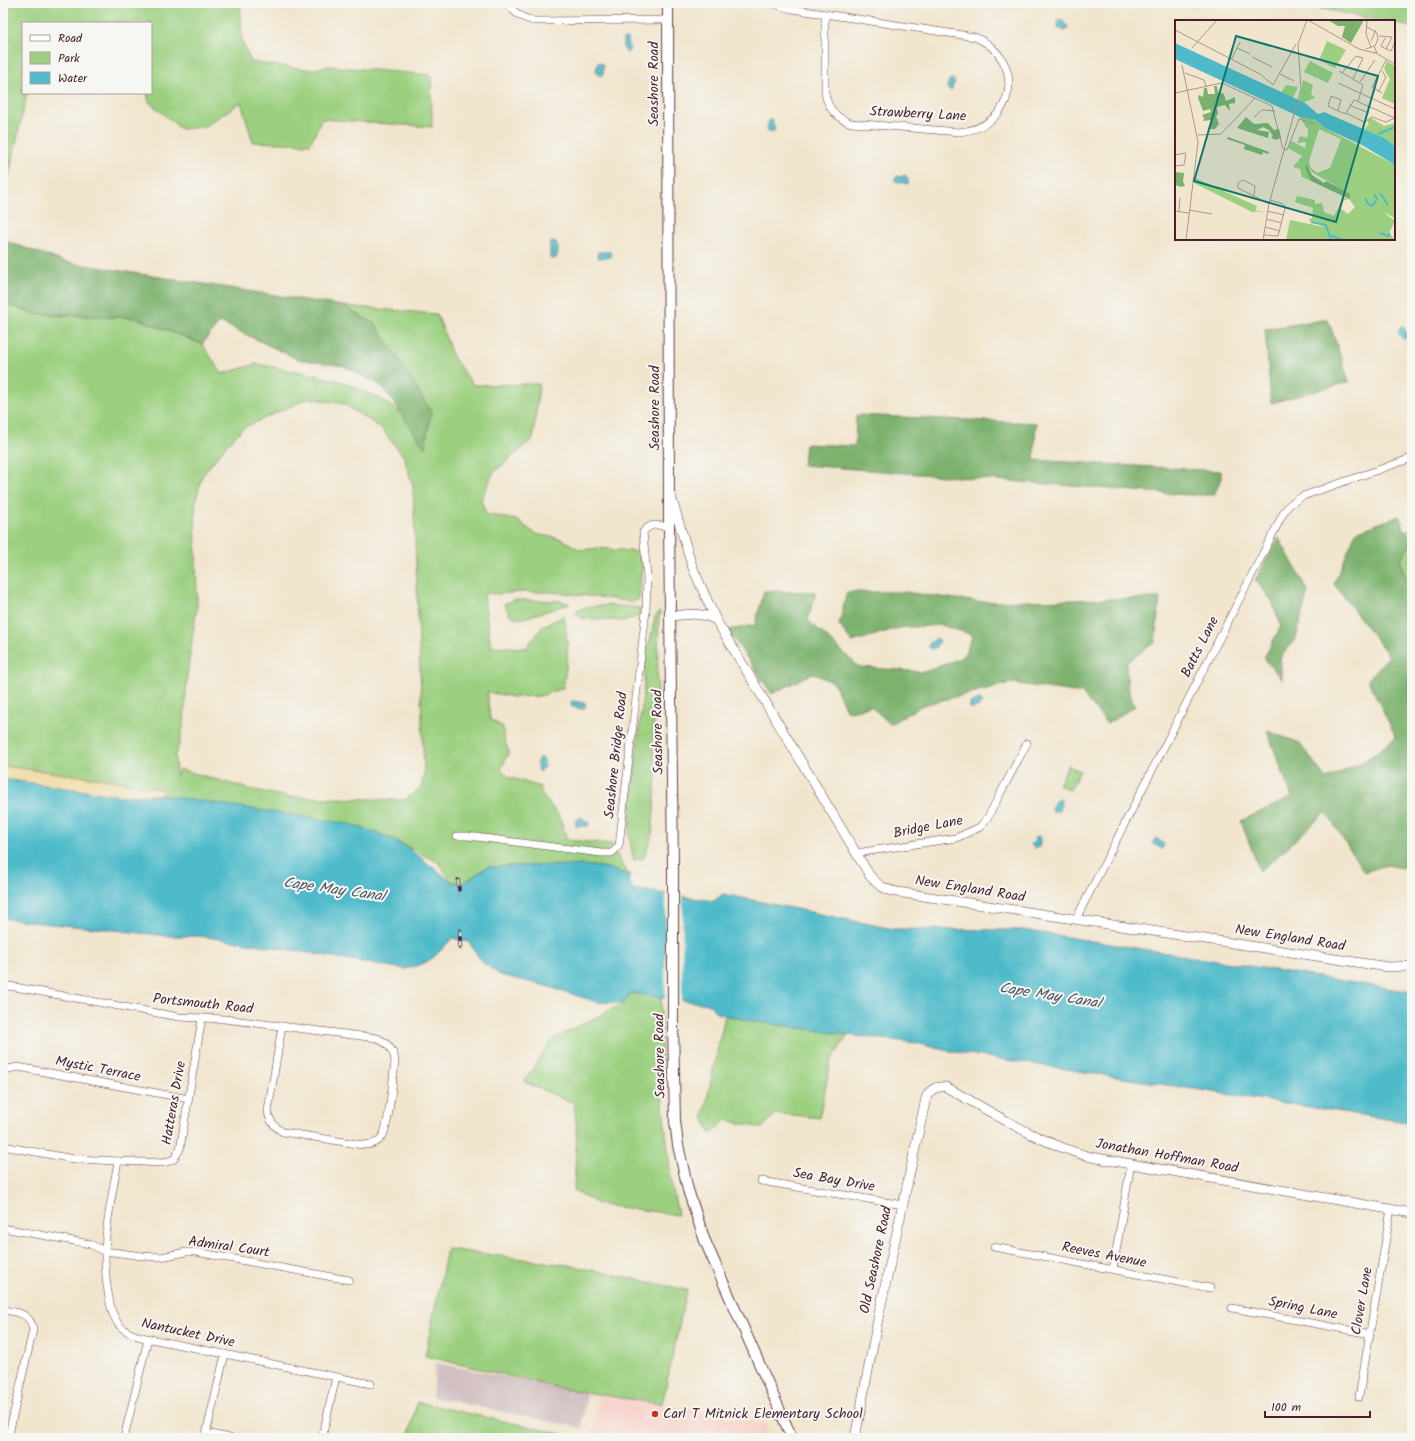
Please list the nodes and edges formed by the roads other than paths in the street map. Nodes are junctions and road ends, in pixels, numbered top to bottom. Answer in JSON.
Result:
{"nodes":[{"id":1,"x":508,"y":3,"type":"edge"},
{"id":2,"x":668,"y":3,"type":"edge"},
{"id":3,"x":770,"y":3,"type":"edge"},
{"id":4,"x":825,"y":14,"type":"junction"},
{"id":5,"x":668,"y":20,"type":"junction"},
{"id":6,"x":1412,"y":458,"type":"edge"},
{"id":7,"x":670,"y":492,"type":"junction"},
{"id":8,"x":669,"y":527,"type":"junction"},
{"id":9,"x":671,"y":616,"type":"junction"},
{"id":10,"x":716,"y":620,"type":"junction"},
{"id":11,"x":1027,"y":743,"type":"dead end"},
{"id":12,"x":457,"y":836,"type":"dead end"},
{"id":13,"x":856,"y":853,"type":"junction"},
{"id":14,"x":1076,"y":919,"type":"junction"},
{"id":15,"x":1412,"y":966,"type":"edge"},
{"id":16,"x":3,"y":988,"type":"edge"},
{"id":17,"x":202,"y":1018,"type":"junction"},
{"id":18,"x":282,"y":1026,"type":"junction"},
{"id":19,"x":3,"y":1070,"type":"edge"},
{"id":20,"x":932,"y":1090,"type":"joint"},
{"id":21,"x":189,"y":1099,"type":"junction"},
{"id":22,"x":3,"y":1146,"type":"edge"},
{"id":23,"x":118,"y":1161,"type":"junction"},
{"id":24,"x":1131,"y":1164,"type":"junction"},
{"id":25,"x":761,"y":1181,"type":"dead end"},
{"id":26,"x":903,"y":1205,"type":"junction"},
{"id":27,"x":1391,"y":1209,"type":"junction"},
{"id":28,"x":1412,"y":1213,"type":"edge"},
{"id":29,"x":3,"y":1228,"type":"edge"},
{"id":30,"x":994,"y":1247,"type":"dead end"},
{"id":31,"x":104,"y":1250,"type":"junction"},
{"id":32,"x":1113,"y":1269,"type":"junction"},
{"id":33,"x":349,"y":1280,"type":"dead end"},
{"id":34,"x":1210,"y":1288,"type":"dead end"},
{"id":35,"x":1232,"y":1308,"type":"dead end"},
{"id":36,"x":3,"y":1310,"type":"edge"},
{"id":37,"x":1370,"y":1334,"type":"junction"},
{"id":38,"x":148,"y":1339,"type":"junction"},
{"id":39,"x":225,"y":1354,"type":"junction"},
{"id":40,"x":336,"y":1377,"type":"junction"},
{"id":41,"x":371,"y":1384,"type":"dead end"},
{"id":42,"x":1359,"y":1397,"type":"dead end"},
{"id":43,"x":206,"y":1435,"type":"edge"},
{"id":44,"x":8,"y":1438,"type":"edge"},
{"id":45,"x":124,"y":1438,"type":"edge"},
{"id":46,"x":230,"y":1438,"type":"edge"},
{"id":47,"x":322,"y":1438,"type":"edge"},
{"id":48,"x":792,"y":1438,"type":"edge"},
{"id":49,"x":855,"y":1438,"type":"edge"}],
"edges":[{"from":1,"to":5,"type":"street"},
{"from":2,"to":5,"type":"main road","name":"Seashore Road"},
{"from":3,"to":4,"type":"street","name":"Strawberry Lane"},
{"from":4,"to":4,"type":"street","name":"Strawberry Lane"},
{"from":5,"to":7,"type":"main road","name":"Seashore Road"},
{"from":6,"to":14,"type":"street","name":"Batts Lane"},
{"from":7,"to":8,"type":"main road","name":"Seashore Road"},
{"from":7,"to":10,"type":"street","name":"New England Road"},
{"from":8,"to":9,"type":"main road","name":"Seashore Road"},
{"from":8,"to":12,"type":"street","name":"Seashore Bridge Road"},
{"from":9,"to":10,"type":"street"},
{"from":9,"to":48,"type":"main road","name":"Seashore Road"},
{"from":10,"to":13,"type":"street","name":"New England Road"},
{"from":11,"to":13,"type":"street","name":"Bridge Lane"},
{"from":13,"to":14,"type":"street","name":"New England Road"},
{"from":14,"to":15,"type":"street","name":"New England Road"},
{"from":16,"to":17,"type":"street","name":"Portsmouth Road"},
{"from":17,"to":18,"type":"street","name":"Portsmouth Road"},
{"from":17,"to":21,"type":"street","name":"Hatteras Drive"},
{"from":18,"to":18,"type":"street","name":"Portsmouth Road"},
{"from":19,"to":21,"type":"street","name":"Mystic Terrace"},
{"from":20,"to":24,"type":"street","name":"Jonathan Hoffman Road"},
{"from":20,"to":26,"type":"street","name":"Old Seashore Road"},
{"from":21,"to":23,"type":"street","name":"Hatteras Drive"},
{"from":22,"to":23,"type":"street","name":"Hatteras Drive"},
{"from":23,"to":31,"type":"street","name":"Nantucket Drive"},
{"from":24,"to":27,"type":"street","name":"Jonathan Hoffman Road"},
{"from":24,"to":32,"type":"street"},
{"from":25,"to":26,"type":"street","name":"Sea Bay Drive"},
{"from":26,"to":49,"type":"street","name":"Old Seashore Road"},
{"from":27,"to":28,"type":"street","name":"Jonathan Hoffman Road"},
{"from":27,"to":37,"type":"street","name":"Clover Lane"},
{"from":29,"to":31,"type":"street","name":"Admiral Court"},
{"from":30,"to":32,"type":"street","name":"Reeves Avenue"},
{"from":31,"to":33,"type":"street","name":"Admiral Court"},
{"from":31,"to":38,"type":"street","name":"Nantucket Drive"},
{"from":32,"to":34,"type":"street","name":"Reeves Avenue"},
{"from":35,"to":37,"type":"street","name":"Spring Lane"},
{"from":36,"to":44,"type":"street"},
{"from":37,"to":42,"type":"street","name":"Clover Lane"},
{"from":38,"to":39,"type":"street","name":"Nantucket Drive"},
{"from":38,"to":45,"type":"street"},
{"from":39,"to":40,"type":"street","name":"Nantucket Drive"},
{"from":39,"to":43,"type":"street"},
{"from":40,"to":41,"type":"street","name":"Nantucket Drive"},
{"from":40,"to":47,"type":"street"},
{"from":43,"to":46,"type":"street"}]}
